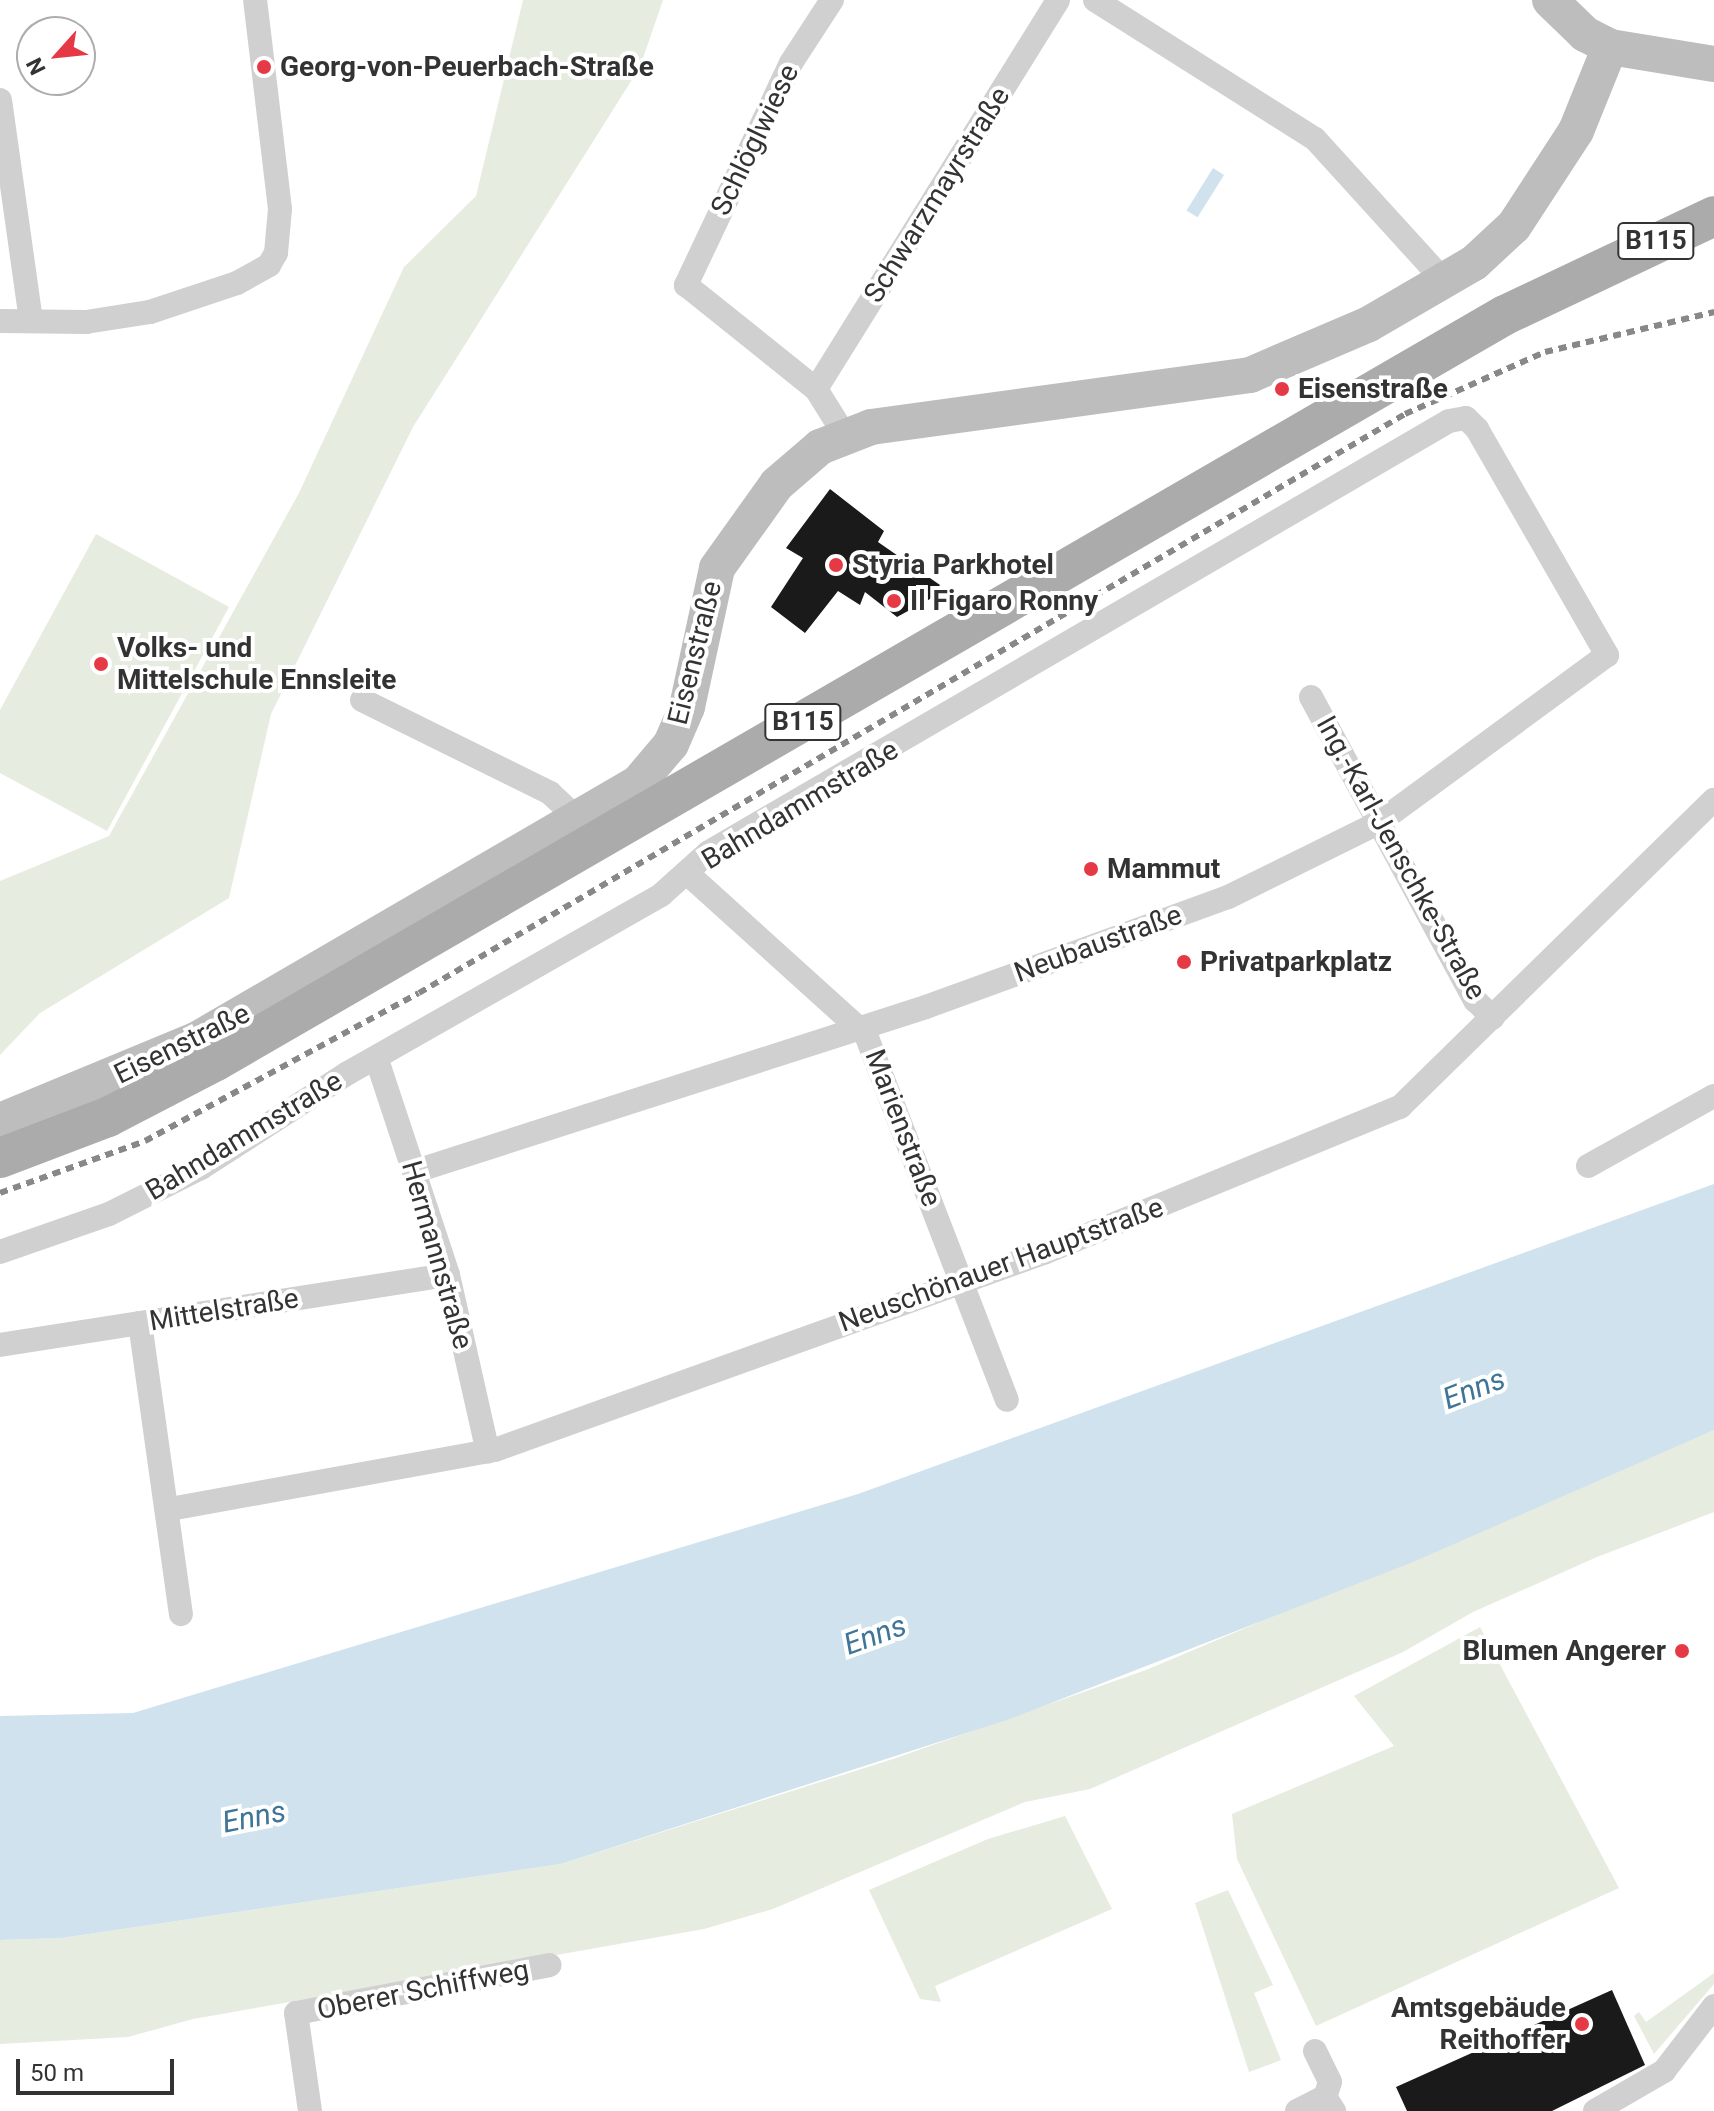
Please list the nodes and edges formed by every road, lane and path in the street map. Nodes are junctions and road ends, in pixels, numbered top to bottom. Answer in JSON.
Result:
{"nodes":[{"id":1,"x":255,"y":0,"type":"edge"},
{"id":2,"x":832,"y":0,"type":"edge"},
{"id":3,"x":1058,"y":0,"type":"edge"},
{"id":4,"x":1095,"y":0,"type":"edge"},
{"id":5,"x":1571,"y":8,"type":"edge"},
{"id":6,"x":1610,"y":47,"type":"junction"},
{"id":7,"x":1714,"y":64,"type":"edge"},
{"id":8,"x":0,"y":100,"type":"edge"},
{"id":9,"x":1714,"y":216,"type":"edge"},
{"id":10,"x":1445,"y":282,"type":"junction"},
{"id":11,"x":0,"y":321,"type":"edge"},
{"id":12,"x":31,"y":321,"type":"junction"},
{"id":13,"x":816,"y":389,"type":"junction"},
{"id":14,"x":844,"y":434,"type":"junction"},
{"id":15,"x":1547,"y":541,"type":"joint"},
{"id":16,"x":1311,"y":697,"type":"dead end"},
{"id":17,"x":362,"y":700,"type":"dead end"},
{"id":18,"x":1714,"y":800,"type":"edge"},
{"id":19,"x":579,"y":820,"type":"junction"},
{"id":20,"x":1380,"y":822,"type":"junction"},
{"id":21,"x":688,"y":874,"type":"junction"},
{"id":22,"x":1493,"y":1018,"type":"junction"},
{"id":23,"x":860,"y":1027,"type":"junction"},
{"id":24,"x":377,"y":1060,"type":"junction"},
{"id":25,"x":1714,"y":1096,"type":"edge"},
{"id":26,"x":0,"y":1121,"type":"edge"},
{"id":27,"x":0,"y":1158,"type":"edge"},
{"id":28,"x":1588,"y":1166,"type":"dead end"},
{"id":29,"x":416,"y":1171,"type":"junction"},
{"id":30,"x":0,"y":1252,"type":"edge"},
{"id":31,"x":448,"y":1275,"type":"junction"},
{"id":32,"x":961,"y":1281,"type":"junction"},
{"id":33,"x":140,"y":1323,"type":"junction"},
{"id":34,"x":0,"y":1345,"type":"edge"},
{"id":35,"x":1007,"y":1400,"type":"dead end"},
{"id":36,"x":488,"y":1452,"type":"junction"},
{"id":37,"x":170,"y":1509,"type":"junction"},
{"id":38,"x":181,"y":1614,"type":"dead end"},
{"id":39,"x":550,"y":1965,"type":"dead end"},
{"id":40,"x":1714,"y":2006,"type":"edge"},
{"id":41,"x":1315,"y":2051,"type":"dead end"},
{"id":42,"x":1330,"y":2104,"type":"edge"},
{"id":43,"x":310,"y":2111,"type":"edge"},
{"id":44,"x":1297,"y":2111,"type":"edge"},
{"id":45,"x":1595,"y":2111,"type":"edge"}],
"edges":[{"from":1,"to":12,"type":"street"},
{"from":2,"to":13,"type":"street","name":"Schlöglwiese"},
{"from":3,"to":13,"type":"street","name":"Schwarzmayrstraße"},
{"from":4,"to":10,"type":"street"},
{"from":5,"to":6,"type":"street"},
{"from":6,"to":7,"type":"street"},
{"from":6,"to":10,"type":"street","name":"Eisenstraße"},
{"from":8,"to":12,"type":"street"},
{"from":9,"to":27,"type":"main road","name":"Eisenstraße","number":"B115"},
{"from":10,"to":14,"type":"street","name":"Eisenstraße"},
{"from":11,"to":12,"type":"street"},
{"from":13,"to":14,"type":"street"},
{"from":14,"to":19,"type":"street","name":"Eisenstraße"},
{"from":15,"to":20,"type":"street","name":"Neubaustraße"},
{"from":15,"to":21,"type":"street","name":"Bahndammstraße"},
{"from":16,"to":20,"type":"street","name":"Ing.-Karl-Jenschke-Straße"},
{"from":17,"to":19,"type":"street"},
{"from":18,"to":22,"type":"street","name":"Neuschönauer Hauptstraße"},
{"from":19,"to":26,"type":"street","name":"Eisenstraße"},
{"from":20,"to":22,"type":"street","name":"Ing.-Karl-Jenschke-Straße"},
{"from":20,"to":23,"type":"street","name":"Neubaustraße"},
{"from":21,"to":23,"type":"street","name":"Marienstraße"},
{"from":21,"to":24,"type":"street","name":"Bahndammstraße"},
{"from":22,"to":32,"type":"street","name":"Neuschönauer Hauptstraße"},
{"from":23,"to":29,"type":"street","name":"Neubaustraße"},
{"from":23,"to":32,"type":"street","name":"Marienstraße"},
{"from":24,"to":29,"type":"street","name":"Hermannstraße"},
{"from":24,"to":30,"type":"street","name":"Bahndammstraße"},
{"from":25,"to":28,"type":"street"},
{"from":29,"to":31,"type":"street","name":"Hermannstraße"},
{"from":31,"to":33,"type":"street","name":"Mittelstraße"},
{"from":31,"to":36,"type":"street","name":"Hermannstraße"},
{"from":32,"to":35,"type":"street","name":"Marienstraße"},
{"from":32,"to":36,"type":"street","name":"Neuschönauer Hauptstraße"},
{"from":33,"to":34,"type":"street","name":"Mittelstraße"},
{"from":33,"to":37,"type":"street"},
{"from":36,"to":37,"type":"street","name":"Neuschönauer Hauptstraße"},
{"from":37,"to":38,"type":"street"},
{"from":39,"to":43,"type":"street","name":"Oberer Schiffweg"},
{"from":40,"to":45,"type":"street"},
{"from":41,"to":42,"type":"street"},
{"from":42,"to":44,"type":"street"}]}
